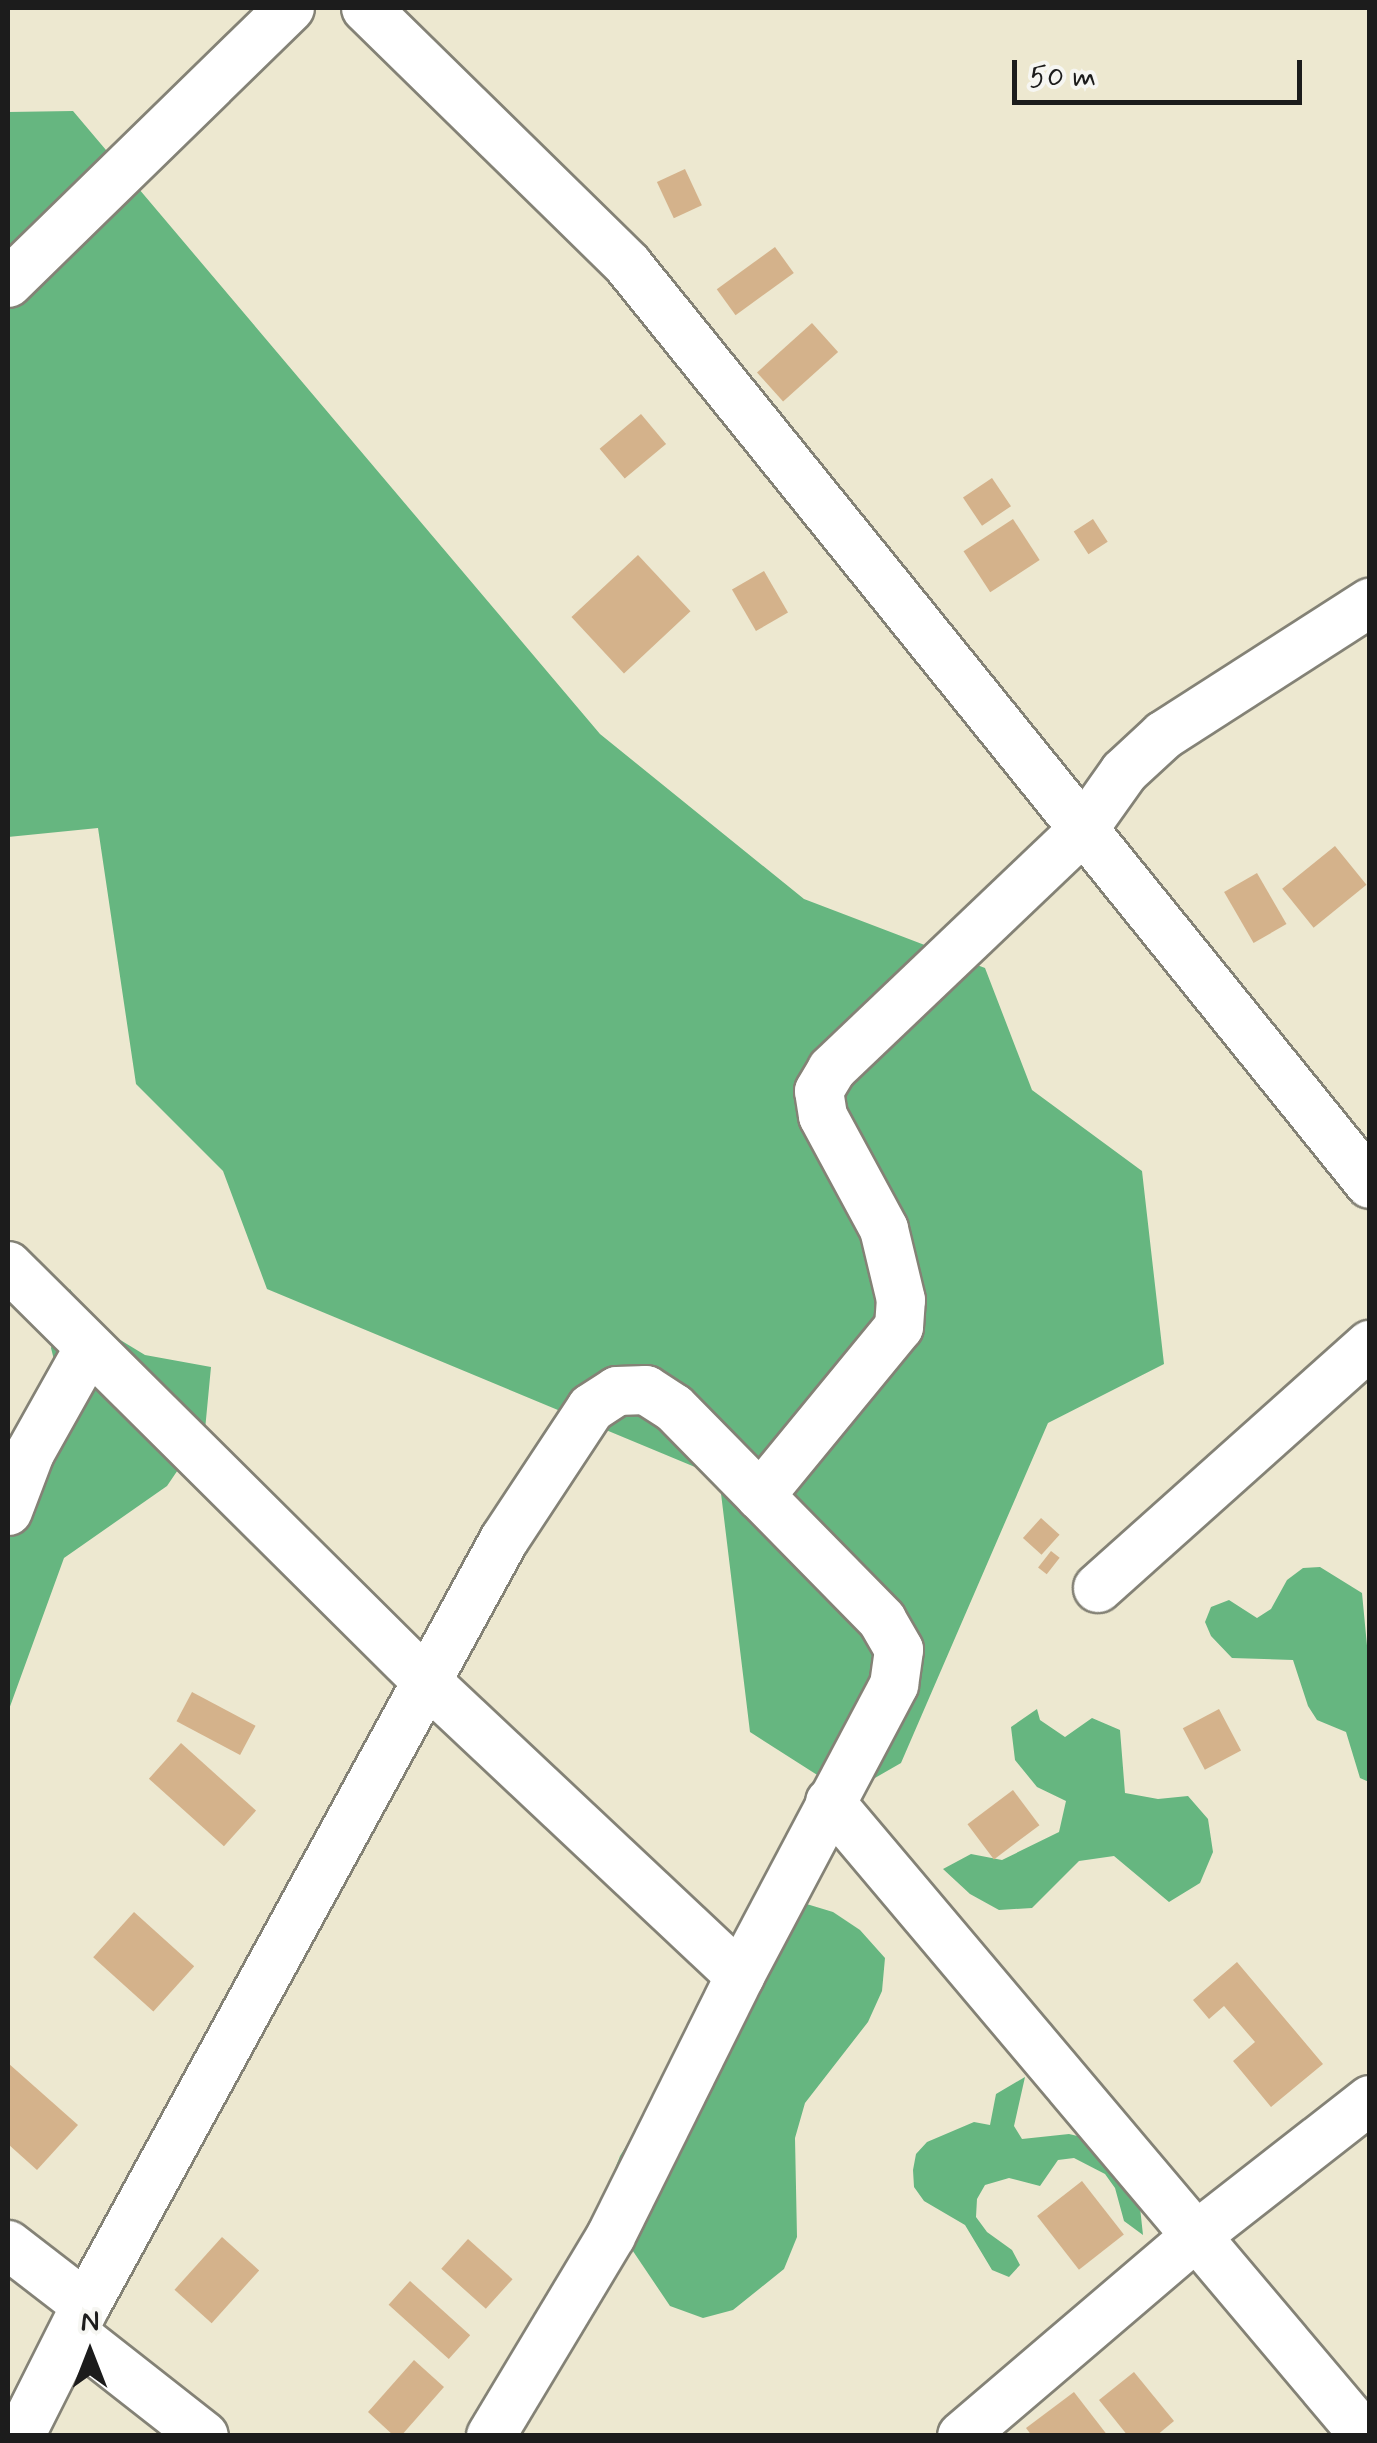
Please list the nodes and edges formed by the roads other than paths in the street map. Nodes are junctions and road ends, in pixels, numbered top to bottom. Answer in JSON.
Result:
{"nodes":[{"id":1,"x":290,"y":8,"type":"edge"},
{"id":2,"x":366,"y":8,"type":"edge"},
{"id":3,"x":8,"y":283,"type":"edge"},
{"id":4,"x":1370,"y":603,"type":"edge"},
{"id":5,"x":1083,"y":830,"type":"junction"},
{"id":6,"x":1370,"y":1184,"type":"edge"},
{"id":7,"x":8,"y":1266,"type":"edge"},
{"id":8,"x":1370,"y":1345,"type":"edge"},
{"id":9,"x":90,"y":1348,"type":"junction"},
{"id":10,"x":760,"y":1496,"type":"junction"},
{"id":11,"x":8,"y":1511,"type":"edge"},
{"id":12,"x":1098,"y":1588,"type":"dead end"},
{"id":13,"x":425,"y":1680,"type":"junction"},
{"id":14,"x":830,"y":1802,"type":"junction"},
{"id":15,"x":740,"y":1976,"type":"junction"},
{"id":16,"x":1370,"y":2100,"type":"edge"},
{"id":17,"x":1196,"y":2236,"type":"junction"},
{"id":18,"x":8,"y":2245,"type":"edge"},
{"id":19,"x":80,"y":2320,"type":"junction"},
{"id":20,"x":20,"y":2436,"type":"edge"},
{"id":21,"x":204,"y":2436,"type":"edge"},
{"id":22,"x":490,"y":2436,"type":"edge"},
{"id":23,"x":962,"y":2436,"type":"edge"},
{"id":24,"x":1365,"y":2436,"type":"edge"}],
"edges":[{"from":1,"to":3,"type":"street"},
{"from":2,"to":5,"type":"street"},
{"from":4,"to":5,"type":"street"},
{"from":5,"to":6,"type":"street"},
{"from":5,"to":10,"type":"street"},
{"from":7,"to":9,"type":"street"},
{"from":8,"to":12,"type":"street"},
{"from":9,"to":11,"type":"street"},
{"from":9,"to":13,"type":"street"},
{"from":10,"to":13,"type":"street"},
{"from":10,"to":14,"type":"street"},
{"from":13,"to":15,"type":"street"},
{"from":13,"to":19,"type":"street"},
{"from":14,"to":15,"type":"street"},
{"from":14,"to":17,"type":"street"},
{"from":15,"to":22,"type":"street"},
{"from":16,"to":17,"type":"street"},
{"from":17,"to":23,"type":"street"},
{"from":17,"to":24,"type":"street"},
{"from":18,"to":19,"type":"street"},
{"from":19,"to":20,"type":"street"},
{"from":19,"to":21,"type":"street"}]}
